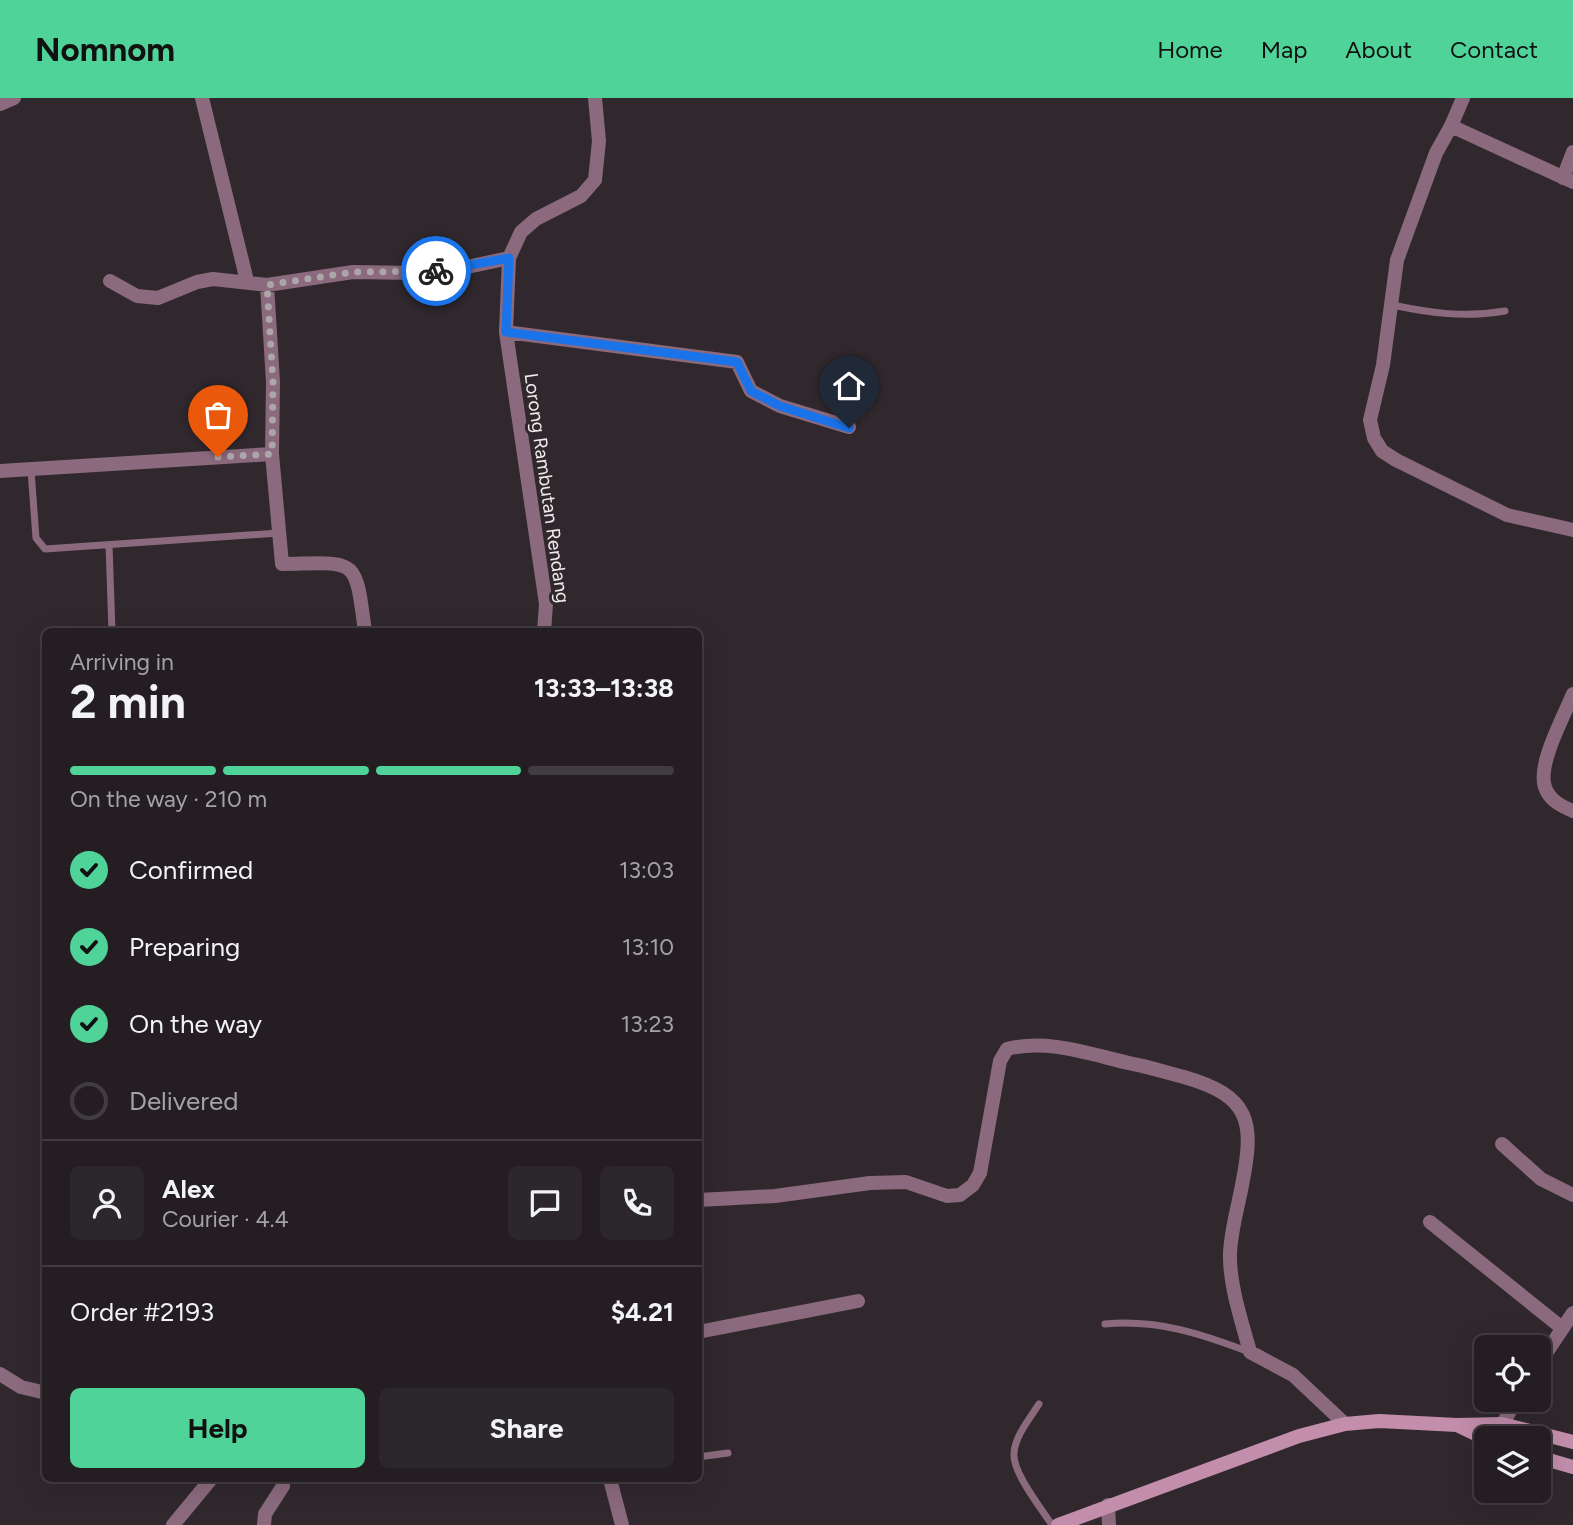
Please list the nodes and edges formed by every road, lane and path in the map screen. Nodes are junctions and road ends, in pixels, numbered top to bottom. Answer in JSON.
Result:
{"nodes":[{"id":1,"x":14,"y":98,"type":"edge"},
{"id":2,"x":202,"y":98,"type":"edge"},
{"id":3,"x":595,"y":98,"type":"edge"},
{"id":4,"x":1463,"y":98,"type":"edge"},
{"id":5,"x":0,"y":104,"type":"edge"},
{"id":6,"x":1451,"y":127,"type":"junction"},
{"id":7,"x":1573,"y":152,"type":"edge"},
{"id":8,"x":1568,"y":181,"type":"edge"},
{"id":9,"x":509,"y":258,"type":"junction"},
{"id":10,"x":110,"y":281,"type":"dead end"},
{"id":11,"x":247,"y":281,"type":"junction"},
{"id":12,"x":267,"y":285,"type":"junction"},
{"id":13,"x":1392,"y":305,"type":"junction"},
{"id":14,"x":1504,"y":311,"type":"dead end"},
{"id":15,"x":506,"y":332,"type":"junction"},
{"id":16,"x":849,"y":428,"type":"dead end"},
{"id":17,"x":272,"y":454,"type":"junction"},
{"id":18,"x":31,"y":469,"type":"junction"},
{"id":19,"x":0,"y":471,"type":"edge"},
{"id":20,"x":1573,"y":530,"type":"edge"},
{"id":21,"x":279,"y":533,"type":"junction"},
{"id":22,"x":109,"y":545,"type":"junction"},
{"id":23,"x":111,"y":628,"type":"edge"},
{"id":24,"x":364,"y":628,"type":"edge"},
{"id":25,"x":544,"y":628,"type":"edge"},
{"id":26,"x":1573,"y":694,"type":"edge"},
{"id":27,"x":1573,"y":811,"type":"edge"},
{"id":28,"x":1502,"y":1144,"type":"dead end"},
{"id":29,"x":1573,"y":1195,"type":"edge"},
{"id":30,"x":702,"y":1200,"type":"edge"},
{"id":31,"x":1430,"y":1222,"type":"dead end"},
{"id":32,"x":858,"y":1301,"type":"dead end"},
{"id":33,"x":1573,"y":1313,"type":"edge"},
{"id":34,"x":1105,"y":1324,"type":"dead end"},
{"id":35,"x":1562,"y":1328,"type":"junction"},
{"id":36,"x":702,"y":1331,"type":"edge"},
{"id":37,"x":1551,"y":1345,"type":"edge"},
{"id":38,"x":1250,"y":1353,"type":"junction"},
{"id":39,"x":0,"y":1374,"type":"edge"},
{"id":40,"x":42,"y":1392,"type":"edge"},
{"id":41,"x":1039,"y":1405,"type":"dead end"},
{"id":42,"x":1509,"y":1412,"type":"edge"},
{"id":43,"x":1345,"y":1424,"type":"junction"},
{"id":44,"x":1502,"y":1424,"type":"junction"},
{"id":45,"x":1457,"y":1425,"type":"junction"},
{"id":46,"x":1474,"y":1433,"type":"edge"},
{"id":47,"x":1573,"y":1442,"type":"edge"},
{"id":48,"x":728,"y":1453,"type":"dead end"},
{"id":49,"x":702,"y":1456,"type":"edge"},
{"id":50,"x":1551,"y":1461,"type":"edge"},
{"id":51,"x":1573,"y":1467,"type":"edge"},
{"id":52,"x":209,"y":1482,"type":"edge"},
{"id":53,"x":611,"y":1482,"type":"edge"},
{"id":54,"x":283,"y":1486,"type":"dead end"},
{"id":55,"x":1108,"y":1506,"type":"junction"},
{"id":56,"x":173,"y":1525,"type":"edge"},
{"id":57,"x":264,"y":1525,"type":"edge"},
{"id":58,"x":622,"y":1525,"type":"edge"},
{"id":59,"x":1052,"y":1525,"type":"edge"},
{"id":60,"x":1058,"y":1525,"type":"edge"},
{"id":61,"x":1110,"y":1525,"type":"edge"}],
"edges":[{"from":1,"to":5,"type":"street"},
{"from":2,"to":11,"type":"street"},
{"from":3,"to":9,"type":"street","name":"Lorong Rambutan Rendang"},
{"from":4,"to":6,"type":"street"},
{"from":6,"to":8,"type":"street"},
{"from":6,"to":13,"type":"street"},
{"from":7,"to":8,"type":"street"},
{"from":9,"to":12,"type":"street"},
{"from":9,"to":15,"type":"street","name":"Lorong Rambutan Rendang"},
{"from":10,"to":11,"type":"street"},
{"from":11,"to":12,"type":"street"},
{"from":12,"to":17,"type":"street"},
{"from":13,"to":14,"type":"lane"},
{"from":13,"to":20,"type":"street"},
{"from":15,"to":16,"type":"street"},
{"from":15,"to":25,"type":"street","name":"Lorong Rambutan Rendang"},
{"from":17,"to":18,"type":"street"},
{"from":17,"to":21,"type":"street"},
{"from":18,"to":19,"type":"street"},
{"from":18,"to":22,"type":"lane"},
{"from":21,"to":22,"type":"lane"},
{"from":21,"to":24,"type":"street"},
{"from":22,"to":23,"type":"lane"},
{"from":26,"to":27,"type":"street"},
{"from":28,"to":29,"type":"street"},
{"from":30,"to":38,"type":"street"},
{"from":31,"to":35,"type":"street"},
{"from":32,"to":36,"type":"street"},
{"from":33,"to":35,"type":"street"},
{"from":34,"to":38,"type":"lane"},
{"from":35,"to":37,"type":"street"},
{"from":38,"to":43,"type":"street"},
{"from":39,"to":40,"type":"street"},
{"from":41,"to":59,"type":"lane"},
{"from":42,"to":44,"type":"street"},
{"from":43,"to":45,"type":"main road"},
{"from":43,"to":55,"type":"main road"},
{"from":44,"to":45,"type":"main road"},
{"from":44,"to":47,"type":"main road"},
{"from":45,"to":46,"type":"main road"},
{"from":48,"to":49,"type":"lane"},
{"from":50,"to":51,"type":"main road"},
{"from":52,"to":56,"type":"street"},
{"from":53,"to":58,"type":"street"},
{"from":54,"to":57,"type":"street"},
{"from":55,"to":60,"type":"main road"},
{"from":55,"to":61,"type":"street"}]}
